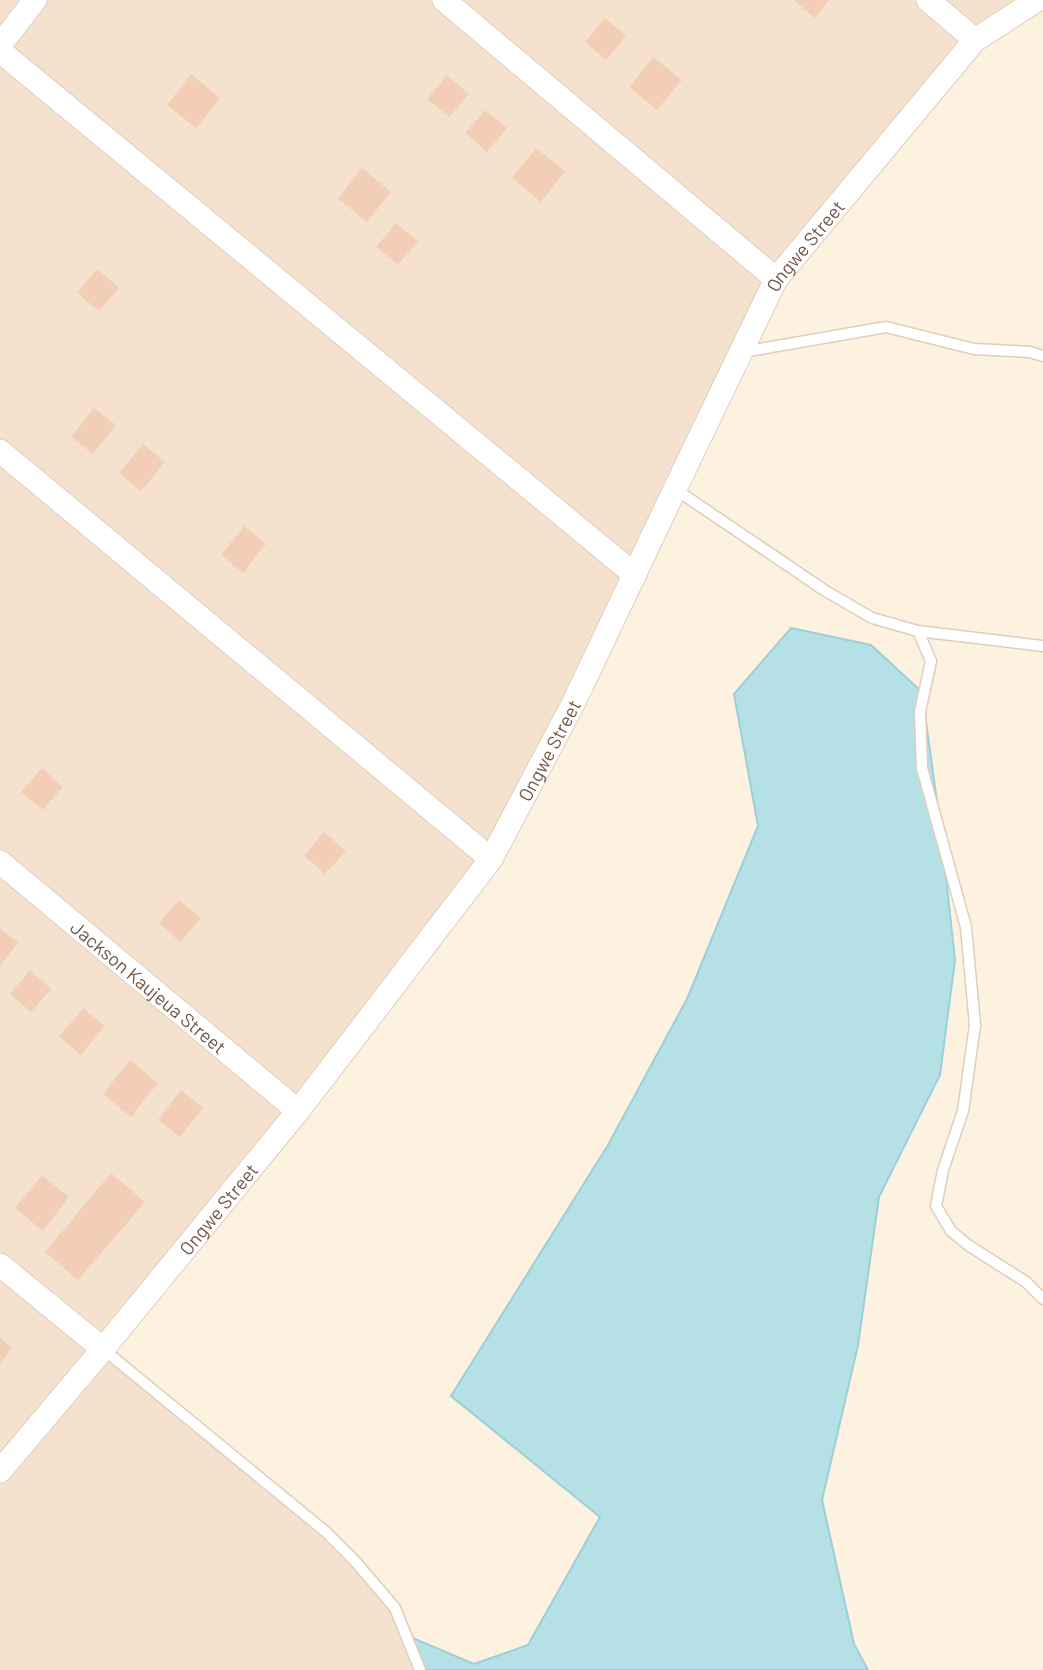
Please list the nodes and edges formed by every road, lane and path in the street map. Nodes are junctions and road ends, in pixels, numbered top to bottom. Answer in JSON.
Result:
{"nodes":[{"id":1,"x":35,"y":0,"type":"edge"},
{"id":2,"x":444,"y":0,"type":"edge"},
{"id":3,"x":928,"y":0,"type":"edge"},
{"id":4,"x":1037,"y":0,"type":"edge"},
{"id":5,"x":975,"y":40,"type":"junction"},
{"id":6,"x":0,"y":45,"type":"edge"},
{"id":7,"x":0,"y":51,"type":"edge"},
{"id":8,"x":776,"y":279,"type":"junction"},
{"id":9,"x":740,"y":353,"type":"junction"},
{"id":10,"x":1043,"y":356,"type":"edge"},
{"id":11,"x":0,"y":451,"type":"edge"},
{"id":12,"x":675,"y":489,"type":"junction"},
{"id":13,"x":635,"y":575,"type":"junction"},
{"id":14,"x":918,"y":631,"type":"junction"},
{"id":15,"x":1043,"y":646,"type":"edge"},
{"id":16,"x":491,"y":859,"type":"junction"},
{"id":17,"x":0,"y":862,"type":"edge"},
{"id":18,"x":298,"y":1111,"type":"junction"},
{"id":19,"x":0,"y":1265,"type":"edge"},
{"id":20,"x":1043,"y":1299,"type":"edge"},
{"id":21,"x":103,"y":1349,"type":"junction"},
{"id":22,"x":0,"y":1471,"type":"edge"},
{"id":23,"x":420,"y":1670,"type":"edge"}],
"edges":[{"from":1,"to":6,"type":"street"},
{"from":2,"to":8,"type":"street"},
{"from":3,"to":5,"type":"street"},
{"from":4,"to":5,"type":"street","name":"Ongwe Street"},
{"from":5,"to":8,"type":"street","name":"Ongwe Street"},
{"from":7,"to":13,"type":"street"},
{"from":8,"to":9,"type":"street","name":"Ongwe Street"},
{"from":9,"to":10,"type":"lane"},
{"from":9,"to":12,"type":"street","name":"Ongwe Street"},
{"from":11,"to":16,"type":"street"},
{"from":12,"to":13,"type":"street","name":"Ongwe Street"},
{"from":12,"to":14,"type":"lane"},
{"from":13,"to":16,"type":"street","name":"Ongwe Street"},
{"from":14,"to":15,"type":"lane"},
{"from":14,"to":20,"type":"lane"},
{"from":16,"to":18,"type":"street","name":"Ongwe Street"},
{"from":17,"to":18,"type":"street","name":"Jackson Kaujeua Street"},
{"from":18,"to":21,"type":"street","name":"Ongwe Street"},
{"from":19,"to":21,"type":"street"},
{"from":21,"to":22,"type":"street","name":"Ongwe Street"},
{"from":21,"to":23,"type":"lane"}]}
